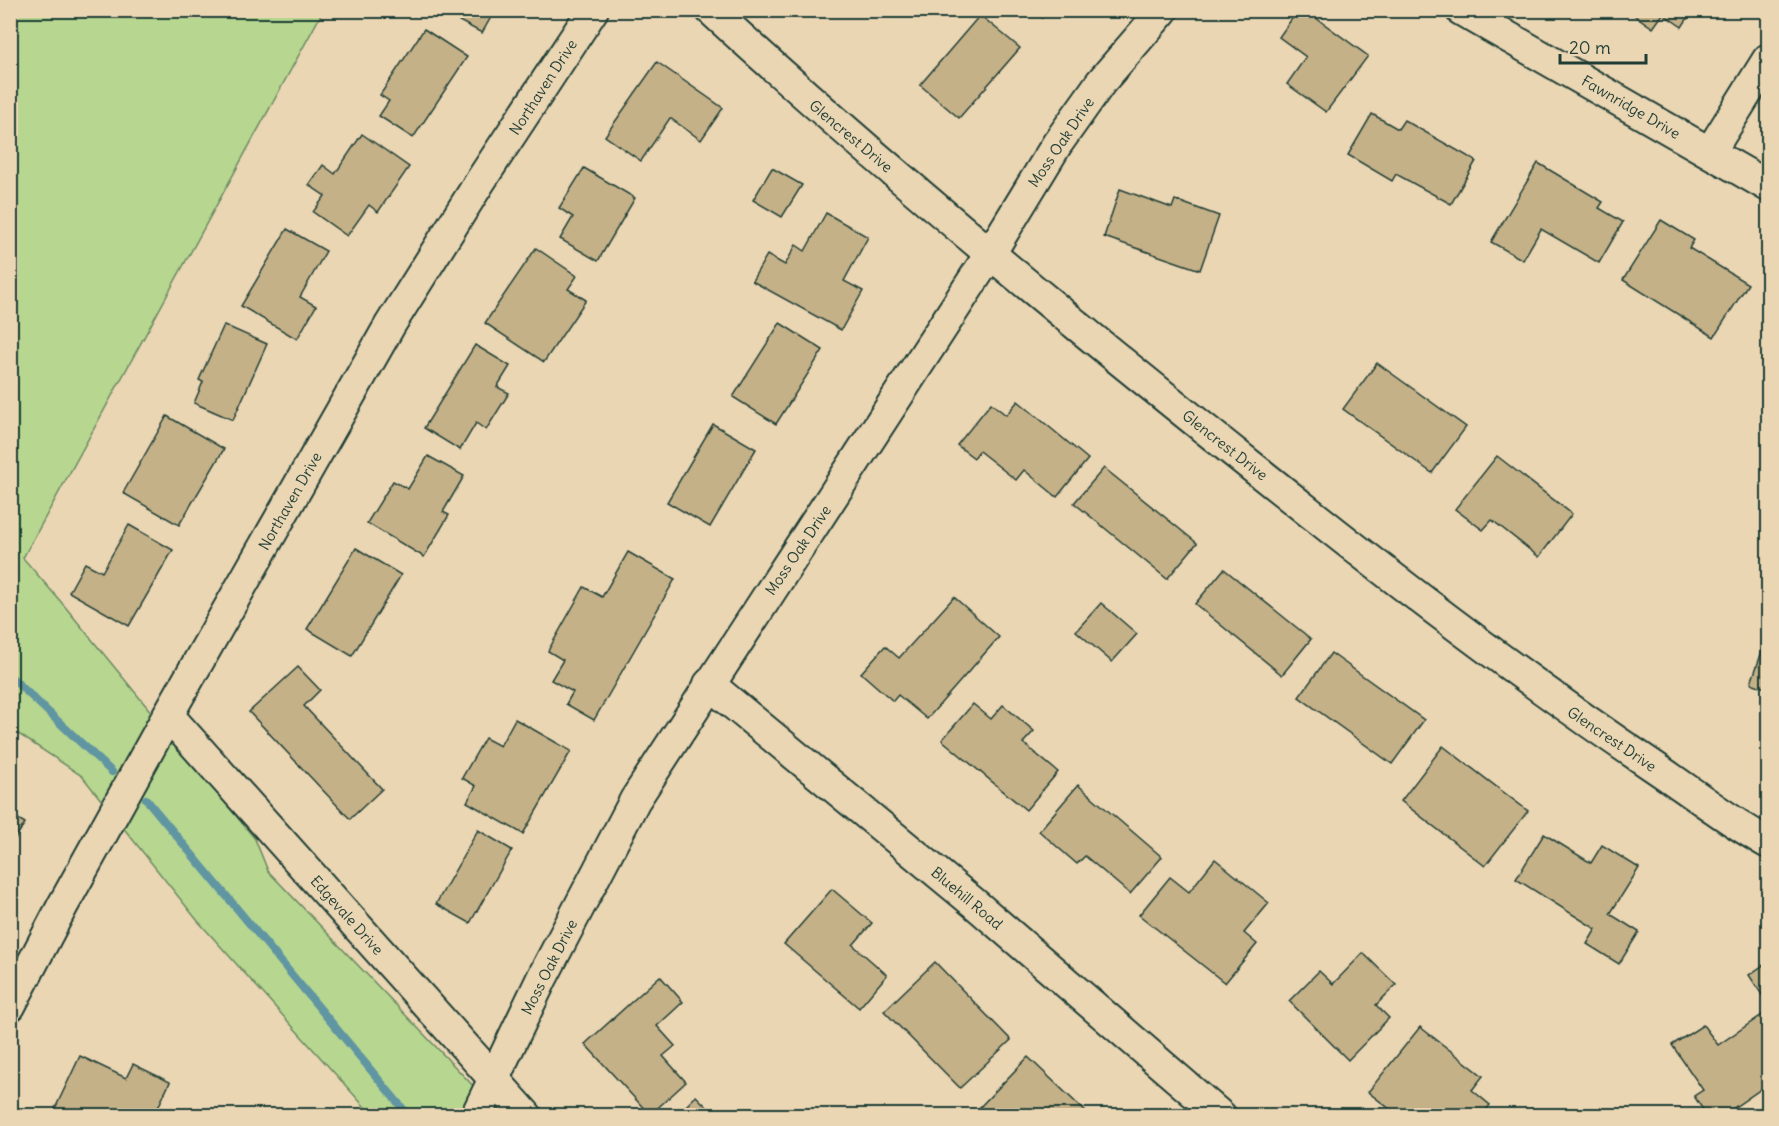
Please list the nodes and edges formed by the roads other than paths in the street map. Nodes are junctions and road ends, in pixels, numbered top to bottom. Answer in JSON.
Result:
{"nodes":[{"id":1,"x":593,"y":10,"type":"edge"},
{"id":2,"x":711,"y":10,"type":"edge"},
{"id":3,"x":1162,"y":10,"type":"edge"},
{"id":4,"x":1461,"y":10,"type":"edge"},
{"id":5,"x":1768,"y":58,"type":"edge"},
{"id":6,"x":1710,"y":152,"type":"junction"},
{"id":7,"x":1768,"y":186,"type":"edge"},
{"id":8,"x":990,"y":254,"type":"junction"},
{"id":9,"x":709,"y":684,"type":"junction"},
{"id":10,"x":168,"y":714,"type":"junction"},
{"id":11,"x":1768,"y":843,"type":"edge"},
{"id":12,"x":10,"y":1006,"type":"edge"},
{"id":13,"x":494,"y":1080,"type":"junction"},
{"id":14,"x":476,"y":1116,"type":"edge"},
{"id":15,"x":527,"y":1116,"type":"edge"},
{"id":16,"x":1221,"y":1116,"type":"edge"}],
"edges":[{"from":1,"to":10,"type":"street","name":"Northaven Drive"},
{"from":2,"to":8,"type":"street","name":"Glencrest Drive"},
{"from":3,"to":8,"type":"street","name":"Moss Oak Drive"},
{"from":4,"to":6,"type":"street","name":"Fawnridge Drive"},
{"from":5,"to":6,"type":"street"},
{"from":6,"to":7,"type":"street","name":"Fawnridge Drive"},
{"from":8,"to":9,"type":"street","name":"Moss Oak Drive"},
{"from":8,"to":11,"type":"street","name":"Glencrest Drive"},
{"from":9,"to":13,"type":"street","name":"Moss Oak Drive"},
{"from":9,"to":16,"type":"street","name":"Bluehill Road"},
{"from":10,"to":12,"type":"street","name":"Northaven Drive"},
{"from":10,"to":13,"type":"street","name":"Edgevale Drive"},
{"from":13,"to":14,"type":"street","name":"Moss Oak Drive"},
{"from":13,"to":15,"type":"street","name":"Edgevale Drive"}]}
